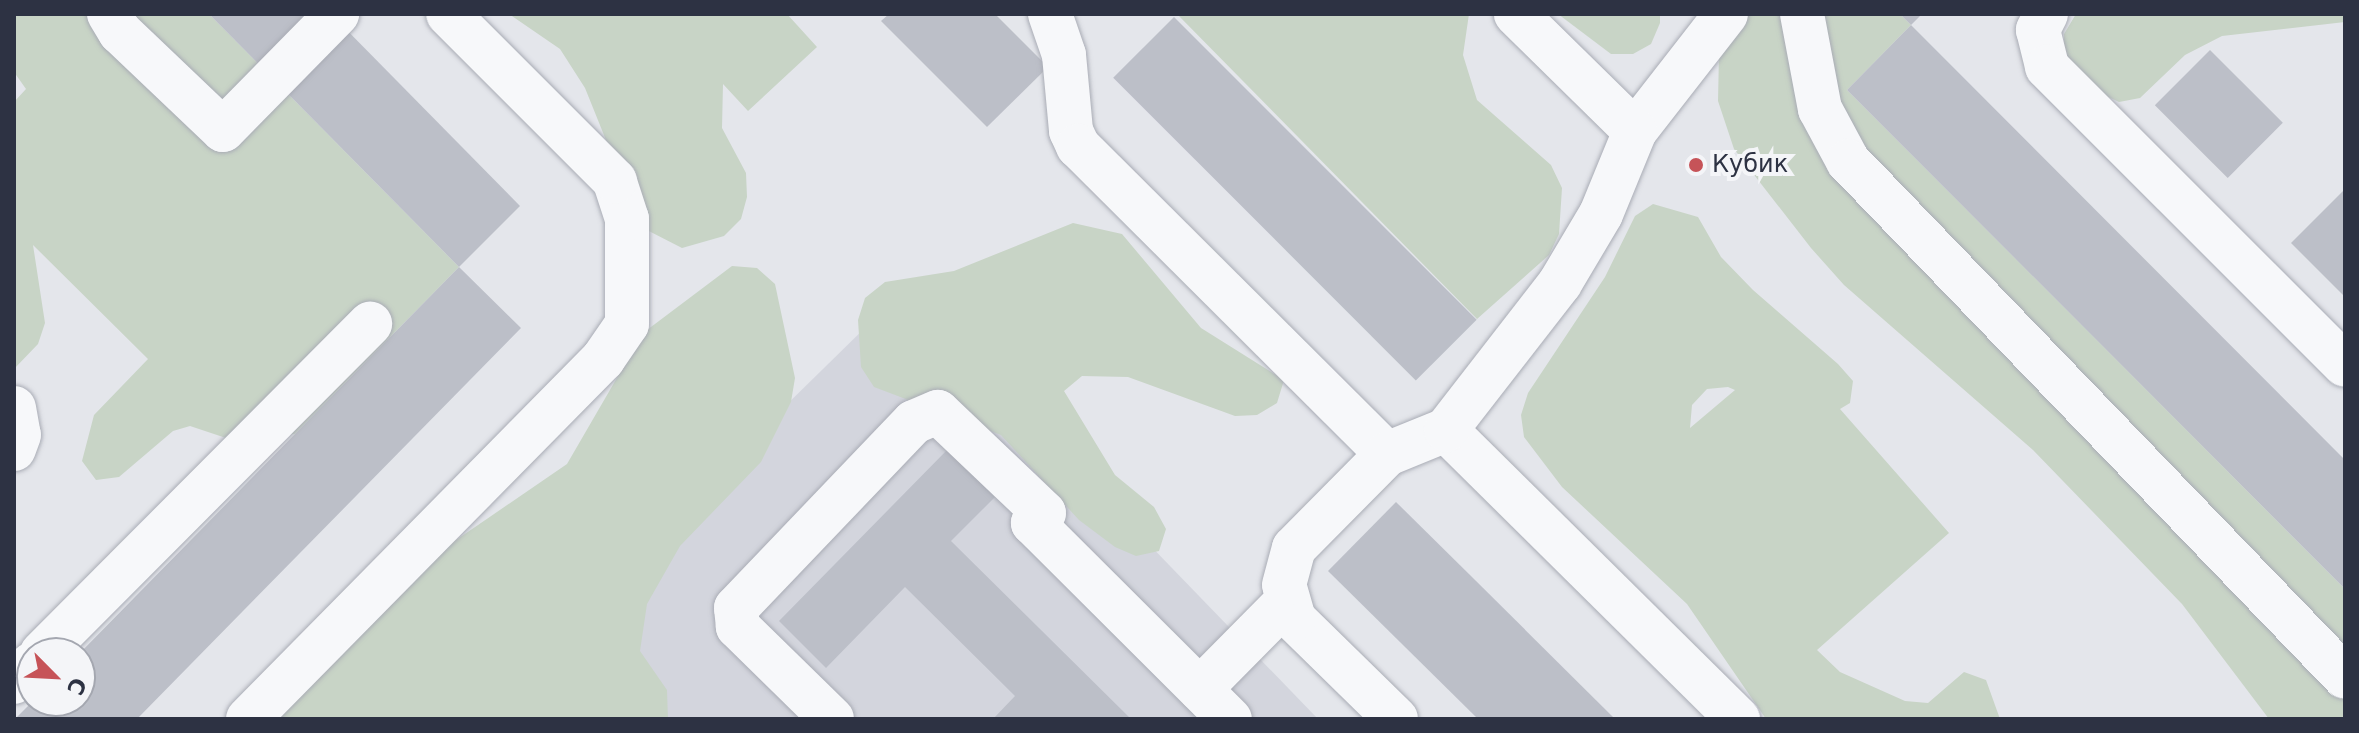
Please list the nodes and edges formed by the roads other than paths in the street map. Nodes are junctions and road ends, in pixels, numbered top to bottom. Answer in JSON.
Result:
{"nodes":[{"id":1,"x":109,"y":14,"type":"edge"},
{"id":2,"x":337,"y":14,"type":"edge"},
{"id":3,"x":448,"y":14,"type":"edge"},
{"id":4,"x":1050,"y":14,"type":"edge"},
{"id":5,"x":1516,"y":14,"type":"edge"},
{"id":6,"x":1726,"y":14,"type":"edge"},
{"id":7,"x":1802,"y":14,"type":"edge"},
{"id":8,"x":2046,"y":14,"type":"edge"},
{"id":9,"x":1635,"y":131,"type":"junction"},
{"id":10,"x":370,"y":324,"type":"dead end"},
{"id":11,"x":2345,"y":365,"type":"edge"},
{"id":12,"x":14,"y":408,"type":"edge"},
{"id":13,"x":1446,"y":430,"type":"junction"},
{"id":14,"x":14,"y":449,"type":"edge"},
{"id":15,"x":1387,"y":454,"type":"junction"},
{"id":16,"x":1286,"y":602,"type":"junction"},
{"id":17,"x":58,"y":637,"type":"edge"},
{"id":18,"x":2345,"y":677,"type":"edge"},
{"id":19,"x":1215,"y":704,"type":"edge"},
{"id":20,"x":248,"y":719,"type":"edge"},
{"id":21,"x":832,"y":719,"type":"edge"},
{"id":22,"x":1396,"y":719,"type":"edge"},
{"id":23,"x":1738,"y":719,"type":"edge"}],
"edges":[{"from":1,"to":2,"type":"lane"},
{"from":3,"to":20,"type":"lane"},
{"from":4,"to":15,"type":"lane"},
{"from":5,"to":9,"type":"lane"},
{"from":6,"to":9,"type":"lane"},
{"from":7,"to":18,"type":"lane"},
{"from":8,"to":11,"type":"lane"},
{"from":9,"to":13,"type":"lane"},
{"from":10,"to":17,"type":"lane"},
{"from":12,"to":14,"type":"lane"},
{"from":13,"to":15,"type":"lane"},
{"from":13,"to":23,"type":"lane"},
{"from":15,"to":16,"type":"lane"},
{"from":16,"to":19,"type":"lane"},
{"from":16,"to":22,"type":"lane"},
{"from":19,"to":21,"type":"lane"}]}
